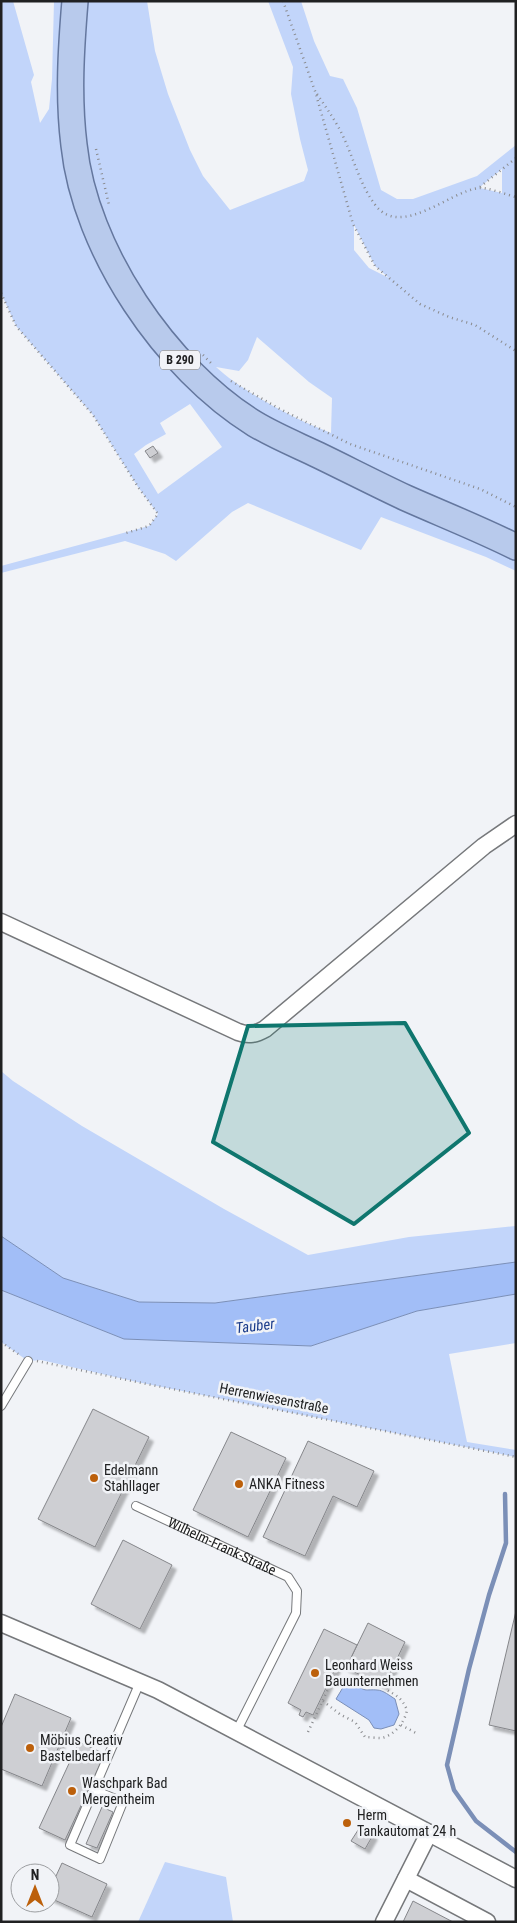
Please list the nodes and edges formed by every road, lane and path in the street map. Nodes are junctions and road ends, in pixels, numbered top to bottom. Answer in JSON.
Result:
{"nodes":[{"id":1,"x":75,"y":1,"type":"edge"},
{"id":2,"x":283,"y":1,"type":"edge"},
{"id":3,"x":315,"y":91,"type":"junction"},
{"id":4,"x":94,"y":142,"type":"dead end"},
{"id":5,"x":516,"y":158,"type":"edge"},
{"id":6,"x":480,"y":187,"type":"junction"},
{"id":7,"x":516,"y":197,"type":"edge"},
{"id":8,"x":110,"y":206,"type":"dead end"},
{"id":9,"x":1,"y":293,"type":"edge"},
{"id":10,"x":198,"y":351,"type":"dead end"},
{"id":11,"x":516,"y":351,"type":"edge"},
{"id":12,"x":215,"y":366,"type":"dead end"},
{"id":13,"x":225,"y":376,"type":"dead end"},
{"id":14,"x":516,"y":507,"type":"edge"},
{"id":15,"x":126,"y":533,"type":"dead end"},
{"id":16,"x":516,"y":547,"type":"edge"},
{"id":17,"x":516,"y":824,"type":"edge"},
{"id":18,"x":1,"y":922,"type":"edge"},
{"id":19,"x":1,"y":1342,"type":"edge"},
{"id":20,"x":28,"y":1361,"type":"junction"},
{"id":21,"x":1,"y":1406,"type":"edge"},
{"id":22,"x":516,"y":1457,"type":"edge"},
{"id":23,"x":136,"y":1506,"type":"dead end"},
{"id":24,"x":1,"y":1623,"type":"edge"},
{"id":25,"x":140,"y":1682,"type":"junction"},
{"id":26,"x":329,"y":1687,"type":"dead end"},
{"id":27,"x":385,"y":1689,"type":"dead end"},
{"id":28,"x":323,"y":1702,"type":"junction"},
{"id":29,"x":401,"y":1725,"type":"junction"},
{"id":30,"x":236,"y":1732,"type":"junction"},
{"id":31,"x":308,"y":1732,"type":"dead end"},
{"id":32,"x":416,"y":1733,"type":"dead end"},
{"id":33,"x":94,"y":1790,"type":"junction"},
{"id":34,"x":429,"y":1832,"type":"junction"},
{"id":35,"x":406,"y":1879,"type":"junction"},
{"id":36,"x":516,"y":1879,"type":"edge"},
{"id":37,"x":384,"y":1922,"type":"edge"},
{"id":38,"x":487,"y":1922,"type":"edge"}],
"edges":[{"from":1,"to":16,"type":"main road","number":"B 290"},
{"from":2,"to":3,"type":"path"},
{"from":3,"to":6,"type":"path"},
{"from":3,"to":11,"type":"path"},
{"from":4,"to":8,"type":"path"},
{"from":5,"to":6,"type":"path"},
{"from":6,"to":7,"type":"path"},
{"from":9,"to":15,"type":"path"},
{"from":10,"to":12,"type":"path"},
{"from":13,"to":14,"type":"path"},
{"from":17,"to":18,"type":"street"},
{"from":19,"to":20,"type":"path"},
{"from":20,"to":21,"type":"lane"},
{"from":20,"to":22,"type":"path","name":"Herrenwiesenstraße"},
{"from":23,"to":30,"type":"lane","name":"Wilhelm-Frank-Straße"},
{"from":24,"to":25,"type":"street"},
{"from":25,"to":30,"type":"street"},
{"from":25,"to":33,"type":"lane"},
{"from":26,"to":28,"type":"path"},
{"from":27,"to":29,"type":"path"},
{"from":28,"to":29,"type":"path"},
{"from":28,"to":31,"type":"path"},
{"from":29,"to":32,"type":"path"},
{"from":30,"to":34,"type":"street"},
{"from":33,"to":33,"type":"lane"},
{"from":34,"to":35,"type":"street"},
{"from":34,"to":36,"type":"street"},
{"from":35,"to":37,"type":"street"},
{"from":35,"to":38,"type":"street"}]}
